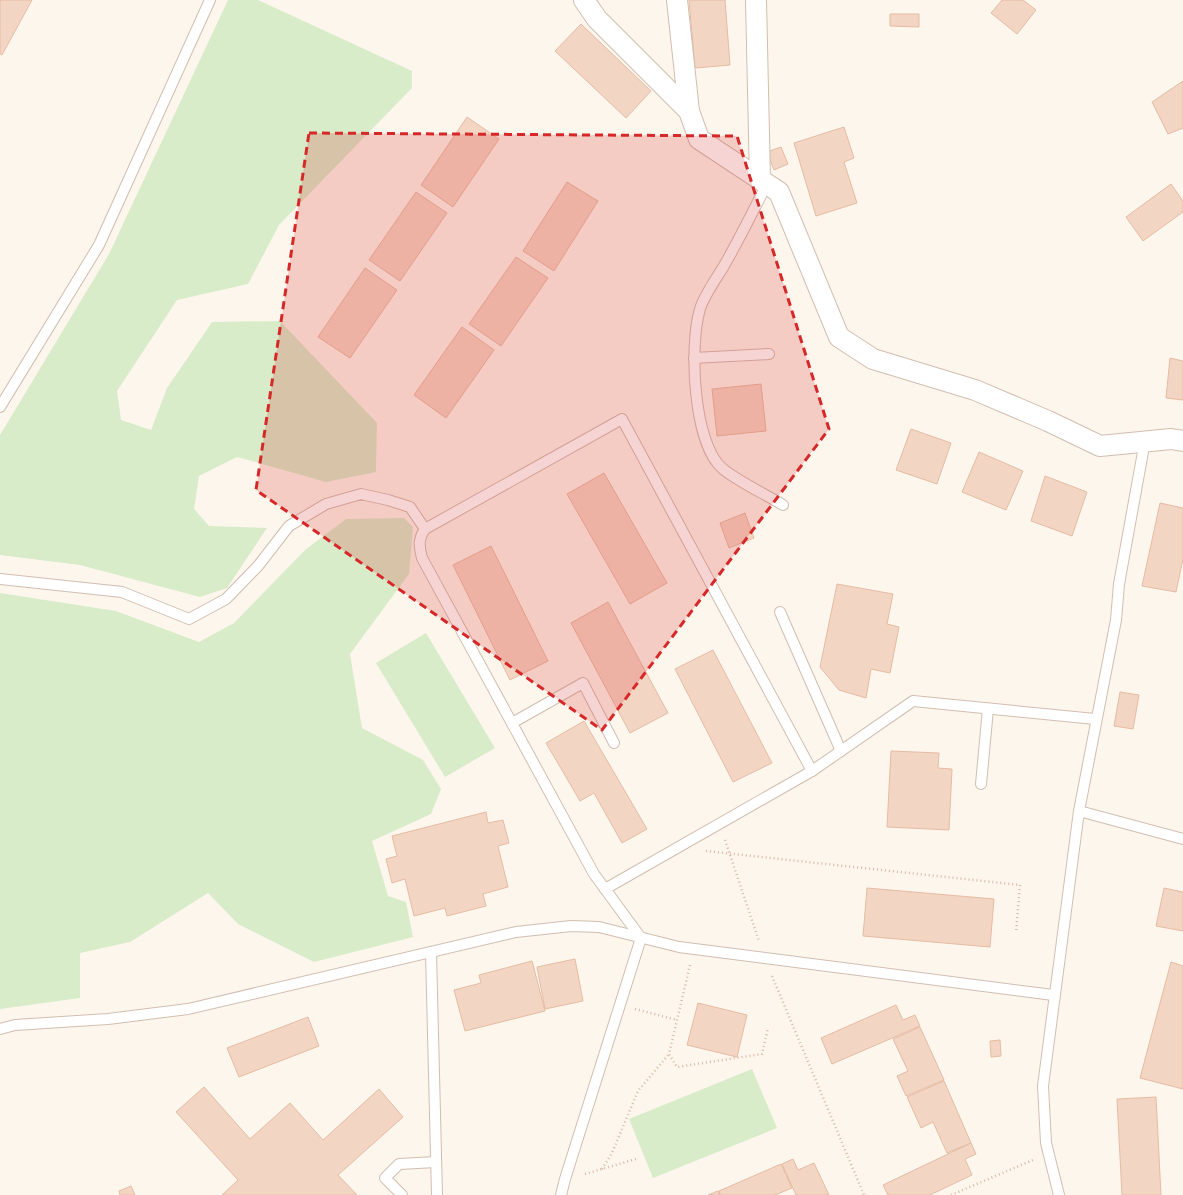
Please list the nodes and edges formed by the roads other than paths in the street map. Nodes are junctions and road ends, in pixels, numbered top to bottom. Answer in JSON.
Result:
{"nodes":[{"id":1,"x":210,"y":0,"type":"edge"},
{"id":2,"x":584,"y":0,"type":"edge"},
{"id":3,"x":678,"y":0,"type":"edge"},
{"id":4,"x":756,"y":0,"type":"edge"},
{"id":5,"x":689,"y":112,"type":"junction"},
{"id":6,"x":764,"y":181,"type":"junction"},
{"id":7,"x":769,"y":354,"type":"dead end"},
{"id":8,"x":694,"y":358,"type":"junction"},
{"id":9,"x":0,"y":407,"type":"edge"},
{"id":10,"x":1183,"y":441,"type":"edge"},
{"id":11,"x":1145,"y":442,"type":"junction"},
{"id":12,"x":783,"y":505,"type":"dead end"},
{"id":13,"x":425,"y":529,"type":"junction"},
{"id":14,"x":0,"y":579,"type":"edge"},
{"id":15,"x":780,"y":612,"type":"dead end"},
{"id":16,"x":988,"y":709,"type":"junction"},
{"id":17,"x":1095,"y":720,"type":"junction"},
{"id":18,"x":512,"y":723,"type":"junction"},
{"id":19,"x":614,"y":743,"type":"dead end"},
{"id":20,"x":841,"y":751,"type":"junction"},
{"id":21,"x":812,"y":771,"type":"junction"},
{"id":22,"x":981,"y":784,"type":"dead end"},
{"id":23,"x":1079,"y":811,"type":"junction"},
{"id":24,"x":1183,"y":839,"type":"edge"},
{"id":25,"x":605,"y":889,"type":"junction"},
{"id":26,"x":641,"y":938,"type":"junction"},
{"id":27,"x":431,"y":952,"type":"junction"},
{"id":28,"x":1053,"y":995,"type":"junction"},
{"id":29,"x":0,"y":1029,"type":"edge"},
{"id":30,"x":436,"y":1162,"type":"junction"},
{"id":31,"x":402,"y":1195,"type":"edge"},
{"id":32,"x":437,"y":1195,"type":"edge"},
{"id":33,"x":561,"y":1195,"type":"edge"},
{"id":34,"x":1059,"y":1195,"type":"edge"}],
"edges":[{"from":1,"to":9,"type":"lane"},
{"from":2,"to":5,"type":"street"},
{"from":3,"to":5,"type":"street"},
{"from":4,"to":6,"type":"street"},
{"from":5,"to":6,"type":"street"},
{"from":6,"to":8,"type":"lane"},
{"from":6,"to":11,"type":"street"},
{"from":7,"to":8,"type":"lane"},
{"from":8,"to":12,"type":"lane"},
{"from":10,"to":11,"type":"street"},
{"from":11,"to":17,"type":"lane"},
{"from":13,"to":14,"type":"lane"},
{"from":13,"to":18,"type":"lane"},
{"from":13,"to":21,"type":"lane"},
{"from":15,"to":20,"type":"lane"},
{"from":16,"to":17,"type":"lane"},
{"from":16,"to":20,"type":"lane"},
{"from":16,"to":22,"type":"lane"},
{"from":17,"to":23,"type":"lane"},
{"from":18,"to":19,"type":"lane"},
{"from":18,"to":25,"type":"lane"},
{"from":20,"to":21,"type":"lane"},
{"from":21,"to":25,"type":"lane"},
{"from":23,"to":24,"type":"lane"},
{"from":23,"to":28,"type":"lane"},
{"from":25,"to":26,"type":"lane"},
{"from":26,"to":27,"type":"lane"},
{"from":26,"to":28,"type":"lane"},
{"from":26,"to":33,"type":"lane"},
{"from":27,"to":29,"type":"lane"},
{"from":27,"to":30,"type":"lane"},
{"from":28,"to":34,"type":"lane"},
{"from":30,"to":31,"type":"lane"},
{"from":30,"to":32,"type":"lane"}]}
